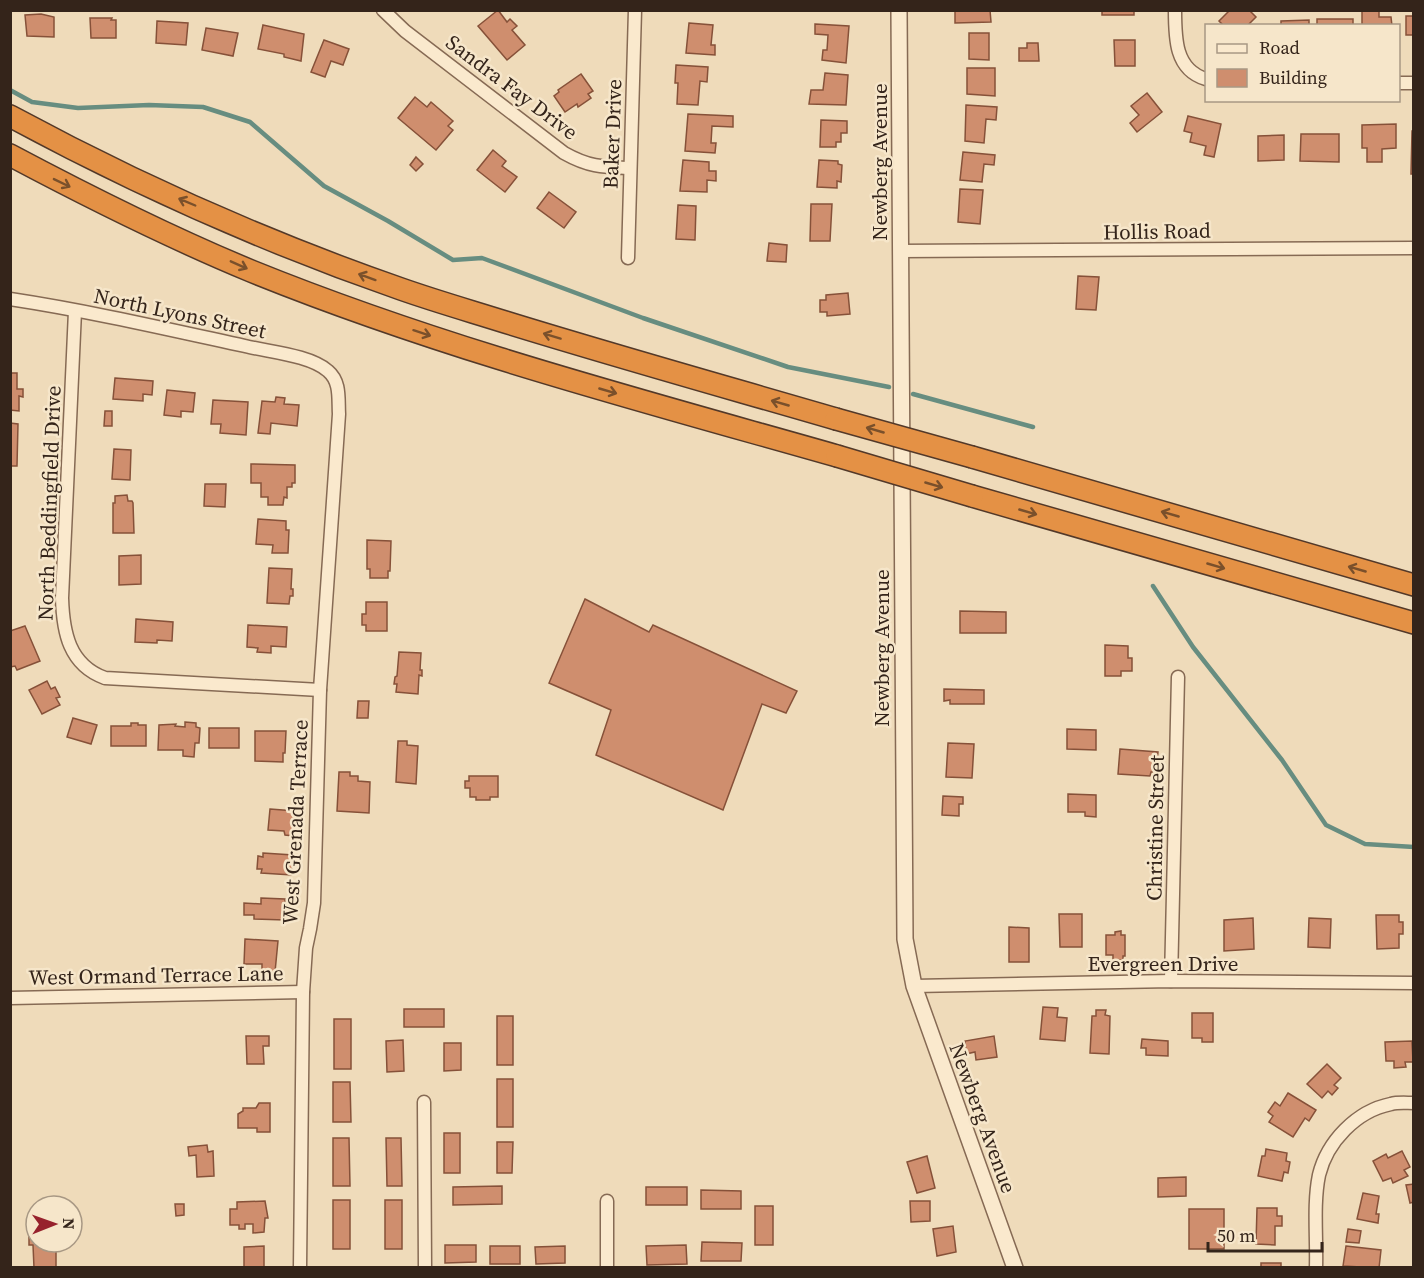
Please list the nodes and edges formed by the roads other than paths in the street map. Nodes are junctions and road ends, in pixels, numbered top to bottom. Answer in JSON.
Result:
{"nodes":[{"id":1,"x":635,"y":10,"type":"edge"},
{"id":2,"x":899,"y":10,"type":"edge"},
{"id":3,"x":1175,"y":10,"type":"edge"},
{"id":4,"x":387,"y":12,"type":"edge"},
{"id":5,"x":1205,"y":78,"type":"edge"},
{"id":6,"x":10,"y":116,"type":"edge"},
{"id":7,"x":10,"y":155,"type":"edge"},
{"id":8,"x":630,"y":168,"type":"junction"},
{"id":9,"x":1413,"y":248,"type":"edge"},
{"id":10,"x":900,"y":251,"type":"junction"},
{"id":11,"x":628,"y":258,"type":"dead end"},
{"id":12,"x":10,"y":298,"type":"edge"},
{"id":13,"x":75,"y":310,"type":"junction"},
{"id":14,"x":335,"y":379,"type":"joint"},
{"id":15,"x":1413,"y":585,"type":"edge"},
{"id":16,"x":1413,"y":622,"type":"edge"},
{"id":17,"x":1178,"y":677,"type":"dead end"},
{"id":18,"x":320,"y":690,"type":"junction"},
{"id":19,"x":1171,"y":981,"type":"junction"},
{"id":20,"x":1413,"y":983,"type":"edge"},
{"id":21,"x":914,"y":986,"type":"junction"},
{"id":22,"x":303,"y":992,"type":"junction"},
{"id":23,"x":10,"y":998,"type":"edge"},
{"id":24,"x":424,"y":1102,"type":"dead end"},
{"id":25,"x":1413,"y":1103,"type":"edge"},
{"id":26,"x":607,"y":1201,"type":"dead end"},
{"id":27,"x":300,"y":1268,"type":"edge"},
{"id":28,"x":425,"y":1268,"type":"edge"},
{"id":29,"x":607,"y":1268,"type":"edge"},
{"id":30,"x":1015,"y":1268,"type":"edge"},
{"id":31,"x":1316,"y":1268,"type":"edge"}],
"edges":[{"from":1,"to":8,"type":"street","name":"Baker Drive"},
{"from":2,"to":10,"type":"street","name":"Newberg Avenue"},
{"from":3,"to":5,"type":"street"},
{"from":4,"to":8,"type":"street","name":"Sandra Fay Drive"},
{"from":15,"to":6,"type":"highway","one_way":true,"bridge":true},
{"from":7,"to":16,"type":"highway","one_way":true,"bridge":true},
{"from":8,"to":11,"type":"street","name":"Baker Drive"},
{"from":9,"to":10,"type":"street","name":"Hollis Road"},
{"from":10,"to":21,"type":"street","name":"Newberg Avenue"},
{"from":12,"to":13,"type":"street","name":"North Lyons Street"},
{"from":13,"to":14,"type":"street","name":"North Lyons Street"},
{"from":13,"to":18,"type":"street","name":"North Beddingfield Drive"},
{"from":14,"to":18,"type":"street","name":"West Grenada Terrace"},
{"from":17,"to":19,"type":"street","name":"Christine Street"},
{"from":18,"to":22,"type":"street","name":"West Grenada Terrace"},
{"from":19,"to":20,"type":"street","name":"Evergreen Drive"},
{"from":19,"to":21,"type":"street","name":"Evergreen Drive"},
{"from":21,"to":30,"type":"street","name":"Newberg Avenue"},
{"from":22,"to":23,"type":"street","name":"West Ormand Terrace Lane"},
{"from":22,"to":27,"type":"street","name":"West Grenada Terrace"},
{"from":24,"to":28,"type":"street"},
{"from":25,"to":31,"type":"street"},
{"from":26,"to":29,"type":"street"}]}
